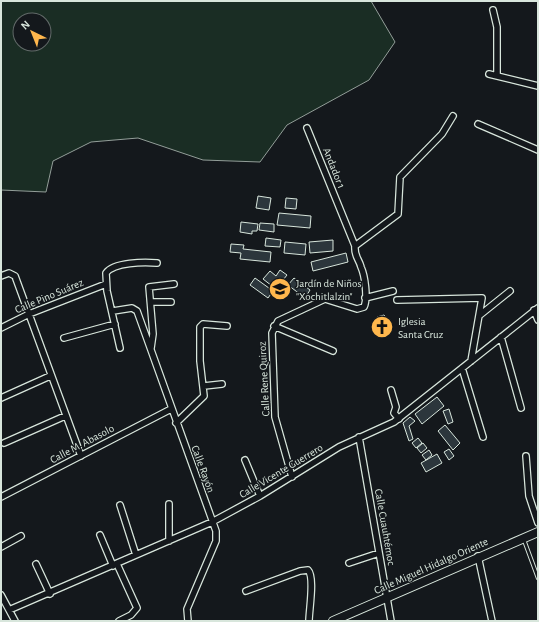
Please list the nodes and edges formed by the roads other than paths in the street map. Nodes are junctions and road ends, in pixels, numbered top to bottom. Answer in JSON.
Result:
{"nodes":[{"id":1,"x":493,"y":10,"type":"dead end"},
{"id":2,"x":489,"y":74,"type":"dead end"},
{"id":3,"x":496,"y":75,"type":"junction"},
{"id":4,"x":538,"y":86,"type":"edge"},
{"id":5,"x":453,"y":116,"type":"dead end"},
{"id":6,"x":478,"y":124,"type":"dead end"},
{"id":7,"x":307,"y":128,"type":"dead end"},
{"id":8,"x":538,"y":150,"type":"edge"},
{"id":9,"x":355,"y":246,"type":"junction"},
{"id":10,"x":157,"y":263,"type":"dead end"},
{"id":11,"x":1,"y":276,"type":"edge"},
{"id":12,"x":106,"y":284,"type":"junction"},
{"id":13,"x":174,"y":284,"type":"dead end"},
{"id":14,"x":393,"y":291,"type":"dead end"},
{"id":15,"x":510,"y":291,"type":"dead end"},
{"id":16,"x":365,"y":298,"type":"junction"},
{"id":17,"x":397,"y":300,"type":"dead end"},
{"id":18,"x":151,"y":302,"type":"junction"},
{"id":19,"x":171,"y":302,"type":"dead end"},
{"id":20,"x":536,"y":309,"type":"edge"},
{"id":21,"x":113,"y":311,"type":"junction"},
{"id":22,"x":29,"y":314,"type":"junction"},
{"id":23,"x":480,"y":315,"type":"junction"},
{"id":24,"x":538,"y":320,"type":"edge"},
{"id":25,"x":115,"y":324,"type":"junction"},
{"id":26,"x":227,"y":326,"type":"dead end"},
{"id":27,"x":274,"y":326,"type":"junction"},
{"id":28,"x":1,"y":328,"type":"edge"},
{"id":29,"x":501,"y":337,"type":"junction"},
{"id":30,"x":64,"y":338,"type":"dead end"},
{"id":31,"x":120,"y":348,"type":"dead end"},
{"id":32,"x":151,"y":348,"type":"junction"},
{"id":33,"x":333,"y":350,"type":"dead end"},
{"id":34,"x":471,"y":361,"type":"junction"},
{"id":35,"x":462,"y":368,"type":"junction"},
{"id":36,"x":50,"y":376,"type":"junction"},
{"id":37,"x":222,"y":384,"type":"dead end"},
{"id":38,"x":204,"y":386,"type":"junction"},
{"id":39,"x":391,"y":390,"type":"dead end"},
{"id":40,"x":1,"y":398,"type":"edge"},
{"id":41,"x":171,"y":408,"type":"junction"},
{"id":42,"x":521,"y":408,"type":"dead end"},
{"id":43,"x":65,"y":416,"type":"junction"},
{"id":44,"x":399,"y":419,"type":"junction"},
{"id":45,"x":176,"y":423,"type":"junction"},
{"id":46,"x":483,"y":436,"type":"dead end"},
{"id":47,"x":359,"y":437,"type":"junction"},
{"id":48,"x":4,"y":442,"type":"dead end"},
{"id":49,"x":81,"y":456,"type":"junction"},
{"id":50,"x":526,"y":456,"type":"dead end"},
{"id":51,"x":245,"y":460,"type":"dead end"},
{"id":52,"x":292,"y":477,"type":"junction"},
{"id":53,"x":260,"y":496,"type":"junction"},
{"id":54,"x":1,"y":497,"type":"edge"},
{"id":55,"x":120,"y":504,"type":"dead end"},
{"id":56,"x":169,"y":504,"type":"dead end"},
{"id":57,"x":212,"y":522,"type":"junction"},
{"id":58,"x":538,"y":523,"type":"edge"},
{"id":59,"x":538,"y":532,"type":"edge"},
{"id":60,"x":100,"y":535,"type":"dead end"},
{"id":61,"x":21,"y":536,"type":"dead end"},
{"id":62,"x":523,"y":538,"type":"junction"},
{"id":63,"x":169,"y":541,"type":"junction"},
{"id":64,"x":1,"y":547,"type":"edge"},
{"id":65,"x":379,"y":553,"type":"junction"},
{"id":66,"x":136,"y":556,"type":"junction"},
{"id":67,"x":478,"y":556,"type":"junction"},
{"id":68,"x":349,"y":563,"type":"dead end"},
{"id":69,"x":36,"y":564,"type":"dead end"},
{"id":70,"x":115,"y":565,"type":"junction"},
{"id":71,"x":538,"y":578,"type":"edge"},
{"id":72,"x":246,"y":591,"type":"dead end"},
{"id":73,"x":50,"y":594,"type":"junction"},
{"id":74,"x":1,"y":595,"type":"edge"},
{"id":75,"x":387,"y":597,"type":"junction"},
{"id":76,"x":3,"y":604,"type":"edge"},
{"id":77,"x":9,"y":610,"type":"junction"},
{"id":78,"x":349,"y":618,"type":"edge"},
{"id":79,"x":15,"y":621,"type":"edge"},
{"id":80,"x":119,"y":621,"type":"edge"},
{"id":81,"x":188,"y":621,"type":"edge"},
{"id":82,"x":309,"y":621,"type":"edge"},
{"id":83,"x":333,"y":621,"type":"edge"},
{"id":84,"x":391,"y":621,"type":"edge"},
{"id":85,"x":492,"y":621,"type":"edge"}],
"edges":[{"from":1,"to":3,"type":"street"},
{"from":2,"to":3,"type":"street"},
{"from":3,"to":4,"type":"street"},
{"from":5,"to":9,"type":"street"},
{"from":6,"to":8,"type":"street"},
{"from":7,"to":9,"type":"street","name":"Andador 1"},
{"from":9,"to":16,"type":"street","name":"Andador 1"},
{"from":10,"to":12,"type":"street"},
{"from":11,"to":22,"type":"street"},
{"from":12,"to":21,"type":"street"},
{"from":12,"to":22,"type":"street","name":"Calle Pino Suárez"},
{"from":13,"to":18,"type":"street","name":"Calle Rayón"},
{"from":14,"to":16,"type":"street"},
{"from":15,"to":23,"type":"street"},
{"from":16,"to":27,"type":"street","name":"Andador 1"},
{"from":17,"to":23,"type":"street"},
{"from":18,"to":19,"type":"street"},
{"from":18,"to":32,"type":"street","name":"Calle Rayón"},
{"from":20,"to":24,"type":"street"},
{"from":20,"to":29,"type":"street","name":"Calle Vicente Guerrero"},
{"from":21,"to":25,"type":"street"},
{"from":21,"to":32,"type":"street","name":"Calle Rayón"},
{"from":22,"to":28,"type":"street","name":"Calle Pino Suárez"},
{"from":22,"to":36,"type":"street"},
{"from":23,"to":34,"type":"street"},
{"from":25,"to":30,"type":"street"},
{"from":25,"to":31,"type":"street"},
{"from":26,"to":38,"type":"street"},
{"from":27,"to":33,"type":"street"},
{"from":27,"to":52,"type":"street","name":"Calle Rene Quiroz"},
{"from":29,"to":34,"type":"street","name":"Calle Vicente Guerrero"},
{"from":29,"to":42,"type":"street"},
{"from":32,"to":41,"type":"street","name":"Calle Rayón"},
{"from":34,"to":35,"type":"street","name":"Calle Vicente Guerrero"},
{"from":35,"to":44,"type":"street","name":"Calle Vicente Guerrero"},
{"from":35,"to":46,"type":"street"},
{"from":36,"to":40,"type":"street"},
{"from":36,"to":43,"type":"street"},
{"from":37,"to":38,"type":"street"},
{"from":38,"to":45,"type":"street"},
{"from":39,"to":44,"type":"street"},
{"from":41,"to":45,"type":"street","name":"Calle Rayón"},
{"from":41,"to":49,"type":"street","name":"Calle M. Abasolo"},
{"from":43,"to":48,"type":"street"},
{"from":43,"to":49,"type":"street"},
{"from":44,"to":47,"type":"street","name":"Calle Vicente Guerrero"},
{"from":45,"to":57,"type":"street","name":"Calle Rayón"},
{"from":47,"to":52,"type":"street","name":"Calle Vicente Guerrero"},
{"from":47,"to":65,"type":"street","name":"Calle Cuauhtémoc"},
{"from":49,"to":54,"type":"street","name":"Calle M. Abasolo"},
{"from":50,"to":58,"type":"street"},
{"from":51,"to":53,"type":"street"},
{"from":52,"to":53,"type":"street","name":"Calle Vicente Guerrero"},
{"from":53,"to":57,"type":"street","name":"Calle Vicente Guerrero"},
{"from":55,"to":66,"type":"street"},
{"from":56,"to":63,"type":"street"},
{"from":57,"to":63,"type":"street","name":"Calle Vicente Guerrero"},
{"from":57,"to":81,"type":"street","name":"Calle Rayón"},
{"from":59,"to":62,"type":"street","name":"Calle Miguel Hidalgo Oriente"},
{"from":60,"to":70,"type":"street"},
{"from":61,"to":64,"type":"street"},
{"from":62,"to":67,"type":"street","name":"Calle Miguel Hidalgo Oriente"},
{"from":62,"to":71,"type":"lane"},
{"from":63,"to":66,"type":"street","name":"Calle Vicente Guerrero"},
{"from":65,"to":68,"type":"street"},
{"from":65,"to":75,"type":"street","name":"Calle Cuauhtémoc"},
{"from":66,"to":70,"type":"street","name":"Calle Vicente Guerrero"},
{"from":67,"to":75,"type":"street","name":"Calle Miguel Hidalgo Oriente"},
{"from":67,"to":85,"type":"street"},
{"from":69,"to":73,"type":"street"},
{"from":70,"to":73,"type":"street","name":"Calle Vicente Guerrero"},
{"from":70,"to":80,"type":"street"},
{"from":72,"to":82,"type":"street"},
{"from":73,"to":77,"type":"street","name":"Calle Vicente Guerrero"},
{"from":74,"to":76,"type":"street"},
{"from":75,"to":78,"type":"street","name":"Calle Miguel Hidalgo Oriente"},
{"from":75,"to":84,"type":"street","name":"Calle Cuauhtémoc"},
{"from":76,"to":77,"type":"street"},
{"from":77,"to":79,"type":"street"},
{"from":78,"to":83,"type":"street","name":"Calle Miguel Hidalgo Oriente"}]}
